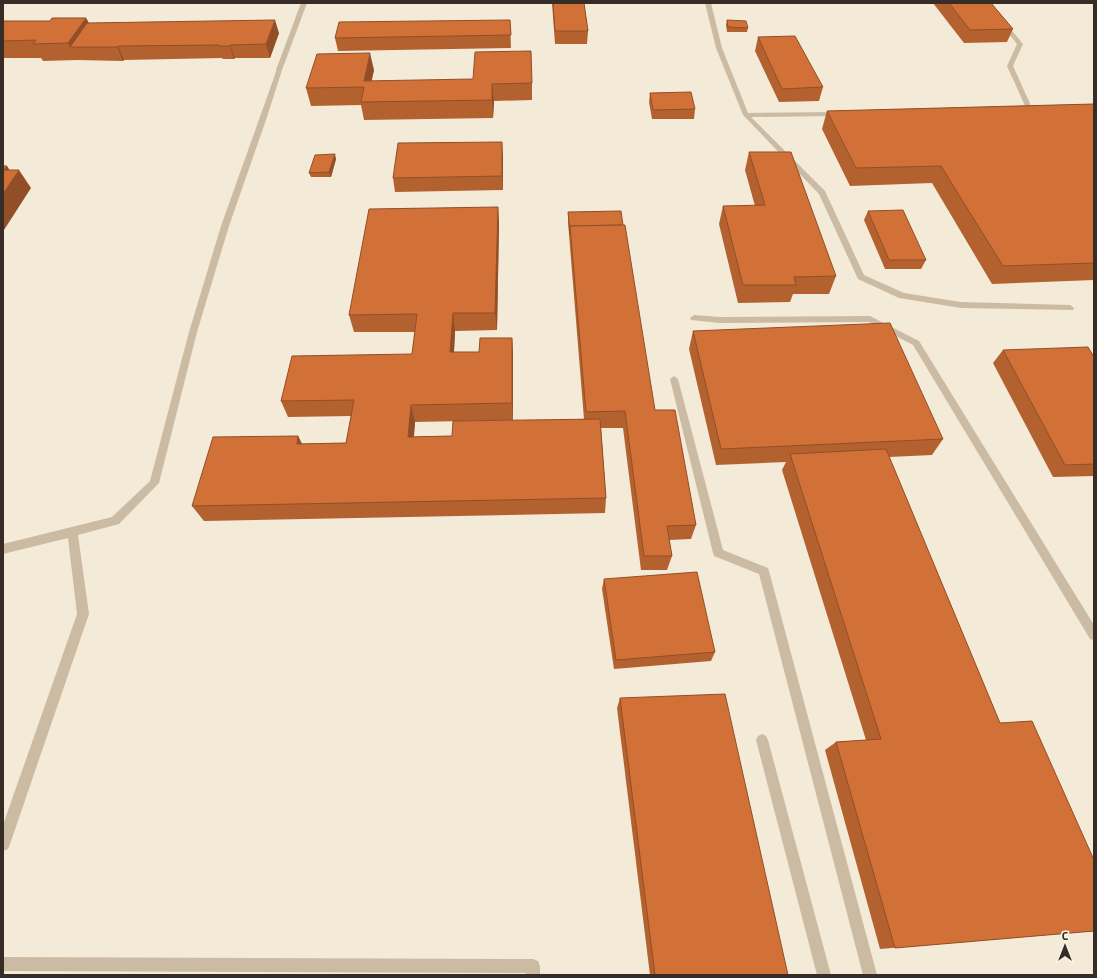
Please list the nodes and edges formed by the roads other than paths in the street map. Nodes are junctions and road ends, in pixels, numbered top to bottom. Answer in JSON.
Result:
{"nodes":[{"id":1,"x":304,"y":3,"type":"edge"},
{"id":2,"x":708,"y":3,"type":"edge"},
{"id":3,"x":996,"y":16,"type":"edge"},
{"id":4,"x":1015,"y":110,"type":"edge"},
{"id":5,"x":1030,"y":110,"type":"junction"},
{"id":6,"x":1038,"y":110,"type":"edge"},
{"id":7,"x":849,"y":114,"type":"edge"},
{"id":8,"x":746,"y":115,"type":"junction"},
{"id":9,"x":1070,"y":308,"type":"dead end"},
{"id":10,"x":694,"y":318,"type":"dead end"},
{"id":11,"x":674,"y":380,"type":"dead end"},
{"id":12,"x":72,"y":532,"type":"junction"},
{"id":13,"x":3,"y":549,"type":"edge"},
{"id":14,"x":1094,"y":634,"type":"edge"},
{"id":15,"x":762,"y":740,"type":"dead end"},
{"id":16,"x":3,"y":844,"type":"edge"},
{"id":17,"x":3,"y":964,"type":"edge"},
{"id":18,"x":533,"y":975,"type":"edge"},
{"id":19,"x":824,"y":975,"type":"edge"},
{"id":20,"x":870,"y":975,"type":"edge"}],
"edges":[{"from":1,"to":12,"type":"street"},
{"from":2,"to":8,"type":"street"},
{"from":3,"to":5,"type":"street"},
{"from":4,"to":5,"type":"street"},
{"from":5,"to":6,"type":"street"},
{"from":7,"to":8,"type":"street"},
{"from":8,"to":9,"type":"street"},
{"from":10,"to":14,"type":"street"},
{"from":11,"to":20,"type":"street"},
{"from":12,"to":13,"type":"street"},
{"from":12,"to":16,"type":"street"},
{"from":15,"to":19,"type":"street"},
{"from":17,"to":18,"type":"street"}]}
